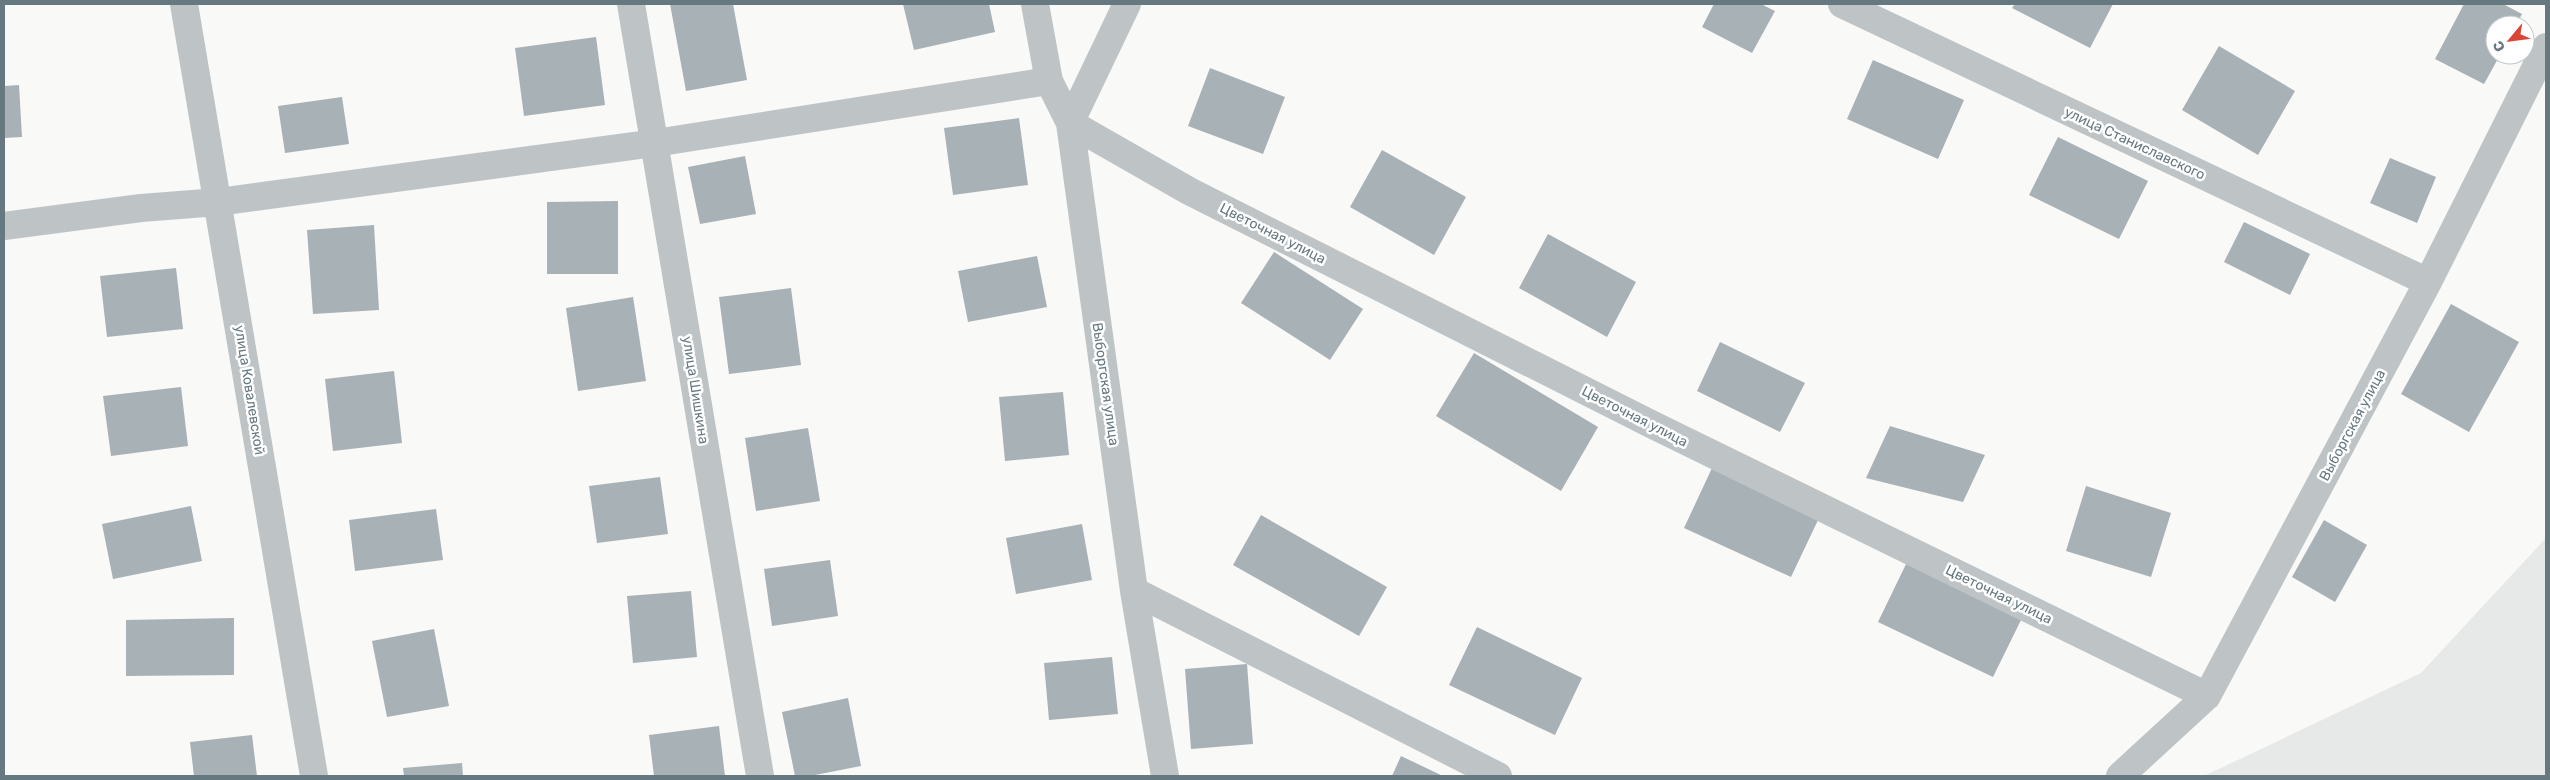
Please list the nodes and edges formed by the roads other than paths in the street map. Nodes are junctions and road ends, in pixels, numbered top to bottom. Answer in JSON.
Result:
{"nodes":[{"id":1,"x":184,"y":4,"type":"edge"},
{"id":2,"x":631,"y":4,"type":"edge"},
{"id":3,"x":1035,"y":4,"type":"edge"},
{"id":4,"x":1127,"y":4,"type":"edge"},
{"id":5,"x":1842,"y":4,"type":"edge"},
{"id":6,"x":2546,"y":46,"type":"edge"},
{"id":7,"x":1049,"y":81,"type":"junction"},
{"id":8,"x":1070,"y":123,"type":"junction"},
{"id":9,"x":655,"y":143,"type":"junction"},
{"id":10,"x":218,"y":202,"type":"junction"},
{"id":11,"x":4,"y":226,"type":"edge"},
{"id":12,"x":2428,"y":282,"type":"junction"},
{"id":13,"x":1134,"y":591,"type":"junction"},
{"id":14,"x":2207,"y":696,"type":"junction"},
{"id":15,"x":314,"y":776,"type":"edge"},
{"id":16,"x":760,"y":776,"type":"edge"},
{"id":17,"x":1165,"y":776,"type":"edge"},
{"id":18,"x":1498,"y":776,"type":"edge"},
{"id":19,"x":2120,"y":776,"type":"edge"}],
"edges":[{"from":1,"to":10,"type":"street","name":"улица Ковалевской"},
{"from":2,"to":9,"type":"street","name":"улица Шишкина"},
{"from":3,"to":7,"type":"street"},
{"from":4,"to":8,"type":"street"},
{"from":5,"to":12,"type":"street","name":"улица Станиславского"},
{"from":6,"to":12,"type":"street","name":"Выборгская улица"},
{"from":7,"to":8,"type":"street"},
{"from":7,"to":9,"type":"street"},
{"from":8,"to":13,"type":"street","name":"Выборгская улица"},
{"from":8,"to":14,"type":"street","name":"Цветочная улица"},
{"from":9,"to":10,"type":"street"},
{"from":9,"to":16,"type":"street","name":"улица Шишкина"},
{"from":10,"to":11,"type":"street"},
{"from":10,"to":15,"type":"street","name":"улица Ковалевской"},
{"from":12,"to":14,"type":"street","name":"Выборгская улица"},
{"from":13,"to":17,"type":"street","name":"Выборгская улица"},
{"from":13,"to":18,"type":"street"},
{"from":14,"to":19,"type":"street","name":"Выборгская улица"}]}
